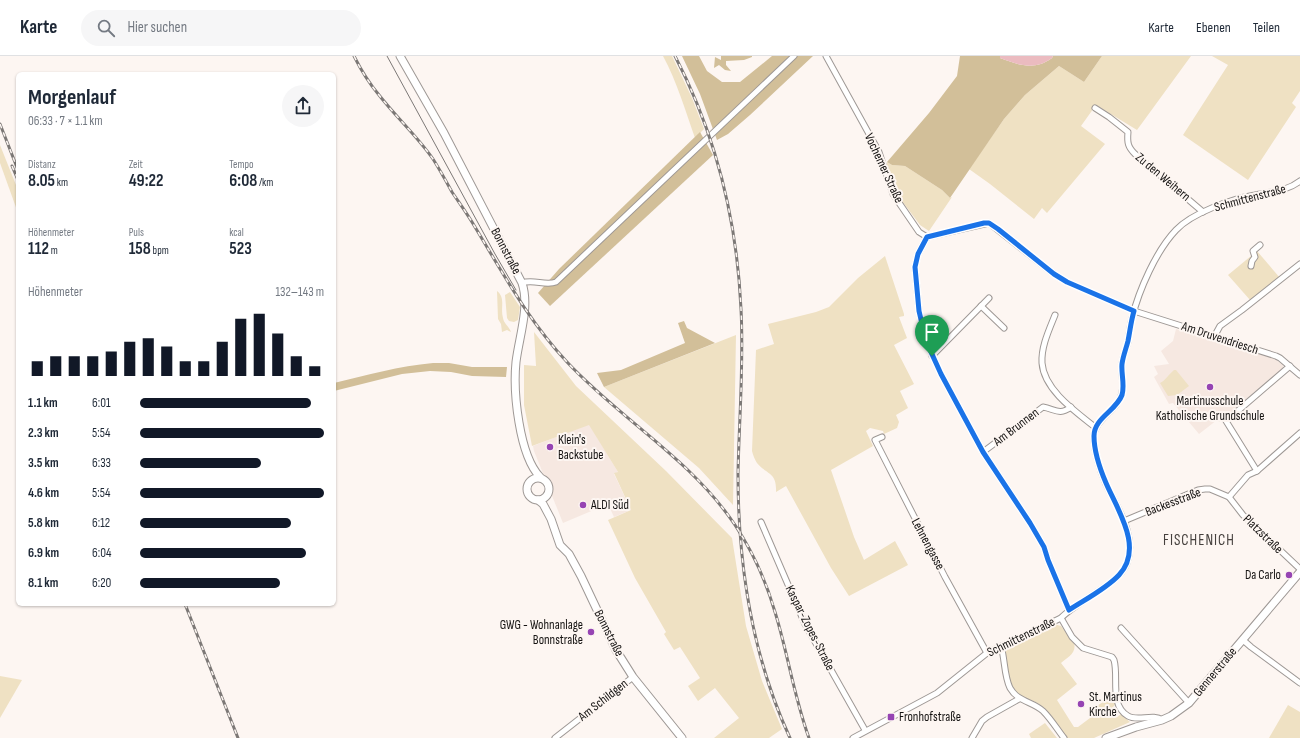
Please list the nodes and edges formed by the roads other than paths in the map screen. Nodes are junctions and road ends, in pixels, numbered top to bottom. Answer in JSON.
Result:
{"nodes":[{"id":1,"x":400,"y":56,"type":"edge"},
{"id":2,"x":794,"y":56,"type":"edge"},
{"id":3,"x":826,"y":56,"type":"edge"},
{"id":4,"x":1095,"y":108,"type":"dead end"},
{"id":5,"x":1300,"y":181,"type":"edge"},
{"id":6,"x":1203,"y":212,"type":"junction"},
{"id":7,"x":927,"y":237,"type":"junction"},
{"id":8,"x":1260,"y":246,"type":"dead end"},
{"id":9,"x":1300,"y":264,"type":"edge"},
{"id":10,"x":1251,"y":266,"type":"dead end"},
{"id":11,"x":522,"y":283,"type":"junction"},
{"id":12,"x":989,"y":298,"type":"dead end"},
{"id":13,"x":981,"y":306,"type":"junction"},
{"id":14,"x":1134,"y":311,"type":"junction"},
{"id":15,"x":1055,"y":315,"type":"dead end"},
{"id":16,"x":1004,"y":328,"type":"dead end"},
{"id":17,"x":1214,"y":337,"type":"junction"},
{"id":18,"x":932,"y":356,"type":"junction"},
{"id":19,"x":1290,"y":366,"type":"junction"},
{"id":20,"x":1300,"y":375,"type":"edge"},
{"id":21,"x":1071,"y":407,"type":"junction"},
{"id":22,"x":1095,"y":427,"type":"junction"},
{"id":23,"x":1300,"y":433,"type":"edge"},
{"id":24,"x":882,"y":437,"type":"dead end"},
{"id":25,"x":983,"y":452,"type":"junction"},
{"id":26,"x":531,"y":465,"type":"junction"},
{"id":27,"x":1257,"y":471,"type":"junction"},
{"id":28,"x":540,"y":477,"type":"junction"},
{"id":29,"x":529,"y":481,"type":"junction"},
{"id":30,"x":549,"y":494,"type":"junction"},
{"id":31,"x":1223,"y":494,"type":"joint"},
{"id":32,"x":1229,"y":497,"type":"junction"},
{"id":33,"x":538,"y":500,"type":"junction"},
{"id":34,"x":551,"y":519,"type":"junction"},
{"id":35,"x":1124,"y":521,"type":"junction"},
{"id":36,"x":761,"y":522,"type":"dead end"},
{"id":37,"x":1300,"y":569,"type":"edge"},
{"id":38,"x":1300,"y":572,"type":"edge"},
{"id":39,"x":1069,"y":610,"type":"junction"},
{"id":40,"x":1061,"y":618,"type":"junction"},
{"id":41,"x":1121,"y":628,"type":"dead end"},
{"id":42,"x":1243,"y":640,"type":"junction"},
{"id":43,"x":1001,"y":646,"type":"junction"},
{"id":44,"x":987,"y":653,"type":"junction"},
{"id":45,"x":633,"y":677,"type":"junction"},
{"id":46,"x":1300,"y":683,"type":"edge"},
{"id":47,"x":1020,"y":699,"type":"junction"},
{"id":48,"x":1189,"y":703,"type":"junction"},
{"id":49,"x":1162,"y":720,"type":"junction"},
{"id":50,"x":863,"y":734,"type":"edge"},
{"id":51,"x":1118,"y":736,"type":"edge"},
{"id":52,"x":555,"y":738,"type":"edge"},
{"id":53,"x":682,"y":738,"type":"edge"},
{"id":54,"x":853,"y":738,"type":"edge"},
{"id":55,"x":972,"y":738,"type":"edge"},
{"id":56,"x":1064,"y":738,"type":"edge"},
{"id":57,"x":1106,"y":738,"type":"edge"}],
"edges":[{"from":1,"to":11,"type":"main road","name":"Bonnstraße"},
{"from":2,"to":11,"type":"street"},
{"from":3,"to":7,"type":"street","name":"Vochemer Straße"},
{"from":4,"to":6,"type":"street","name":"Zu den Weihern"},
{"from":5,"to":6,"type":"street","name":"Schmittenstraße"},
{"from":6,"to":14,"type":"street","name":"Schmittenstraße"},
{"from":7,"to":14,"type":"street"},
{"from":7,"to":18,"type":"street"},
{"from":8,"to":10,"type":"street"},
{"from":9,"to":17,"type":"street"},
{"from":11,"to":26,"type":"main road","name":"Bonnstraße"},
{"from":12,"to":13,"type":"street"},
{"from":13,"to":16,"type":"street"},
{"from":13,"to":18,"type":"street"},
{"from":14,"to":17,"type":"street","name":"Am Druvendriesch"},
{"from":14,"to":22,"type":"street","name":"Schmittenstraße"},
{"from":15,"to":21,"type":"street"},
{"from":17,"to":19,"type":"street","name":"Am Druvendriesch"},
{"from":18,"to":25,"type":"street"},
{"from":19,"to":20,"type":"street","name":"Am Druvendriesch"},
{"from":19,"to":27,"type":"street"},
{"from":21,"to":22,"type":"street"},
{"from":21,"to":25,"type":"street","name":"Am Brunnen"},
{"from":22,"to":35,"type":"street","name":"Schmittenstraße"},
{"from":23,"to":27,"type":"street"},
{"from":24,"to":44,"type":"street","name":"Lehnengasse"},
{"from":25,"to":39,"type":"street"},
{"from":26,"to":28,"type":"main road","name":"Bonnstraße"},
{"from":26,"to":29,"type":"main road","name":"Bonnstraße"},
{"from":27,"to":32,"type":"street"},
{"from":28,"to":29,"type":"main road"},
{"from":28,"to":30,"type":"main road"},
{"from":29,"to":33,"type":"main road"},
{"from":30,"to":33,"type":"main road"},
{"from":30,"to":34,"type":"main road","name":"Bonnstraße"},
{"from":31,"to":32,"type":"street","name":"Platzstraße"},
{"from":31,"to":35,"type":"street","name":"Backesstraße"},
{"from":32,"to":37,"type":"street","name":"Platzstraße"},
{"from":33,"to":34,"type":"main road","name":"Bonnstraße"},
{"from":34,"to":45,"type":"main road","name":"Bonnstraße"},
{"from":35,"to":39,"type":"street","name":"Schmittenstraße"},
{"from":36,"to":50,"type":"street","name":"Kaspar-Zopes-Straße"},
{"from":38,"to":42,"type":"main road","name":"Gennerstraße"},
{"from":39,"to":40,"type":"street","name":"Schmittenstraße"},
{"from":40,"to":43,"type":"street","name":"Schmittenstraße"},
{"from":40,"to":49,"type":"street"},
{"from":41,"to":48,"type":"street"},
{"from":42,"to":46,"type":"street"},
{"from":42,"to":48,"type":"main road","name":"Gennerstraße"},
{"from":43,"to":44,"type":"street","name":"Schmittenstraße"},
{"from":43,"to":47,"type":"street"},
{"from":44,"to":50,"type":"street","name":"Schmittenstraße"},
{"from":45,"to":52,"type":"street","name":"Am Schildgen"},
{"from":45,"to":53,"type":"main road","name":"Bonnstraße"},
{"from":47,"to":55,"type":"street"},
{"from":47,"to":56,"type":"street"},
{"from":48,"to":49,"type":"main road","name":"Gennerstraße"},
{"from":49,"to":51,"type":"main road","name":"Gennerstraße"},
{"from":50,"to":54,"type":"street","name":"Schmittenstraße"},
{"from":51,"to":57,"type":"main road","name":"Gennerstraße"}]}
